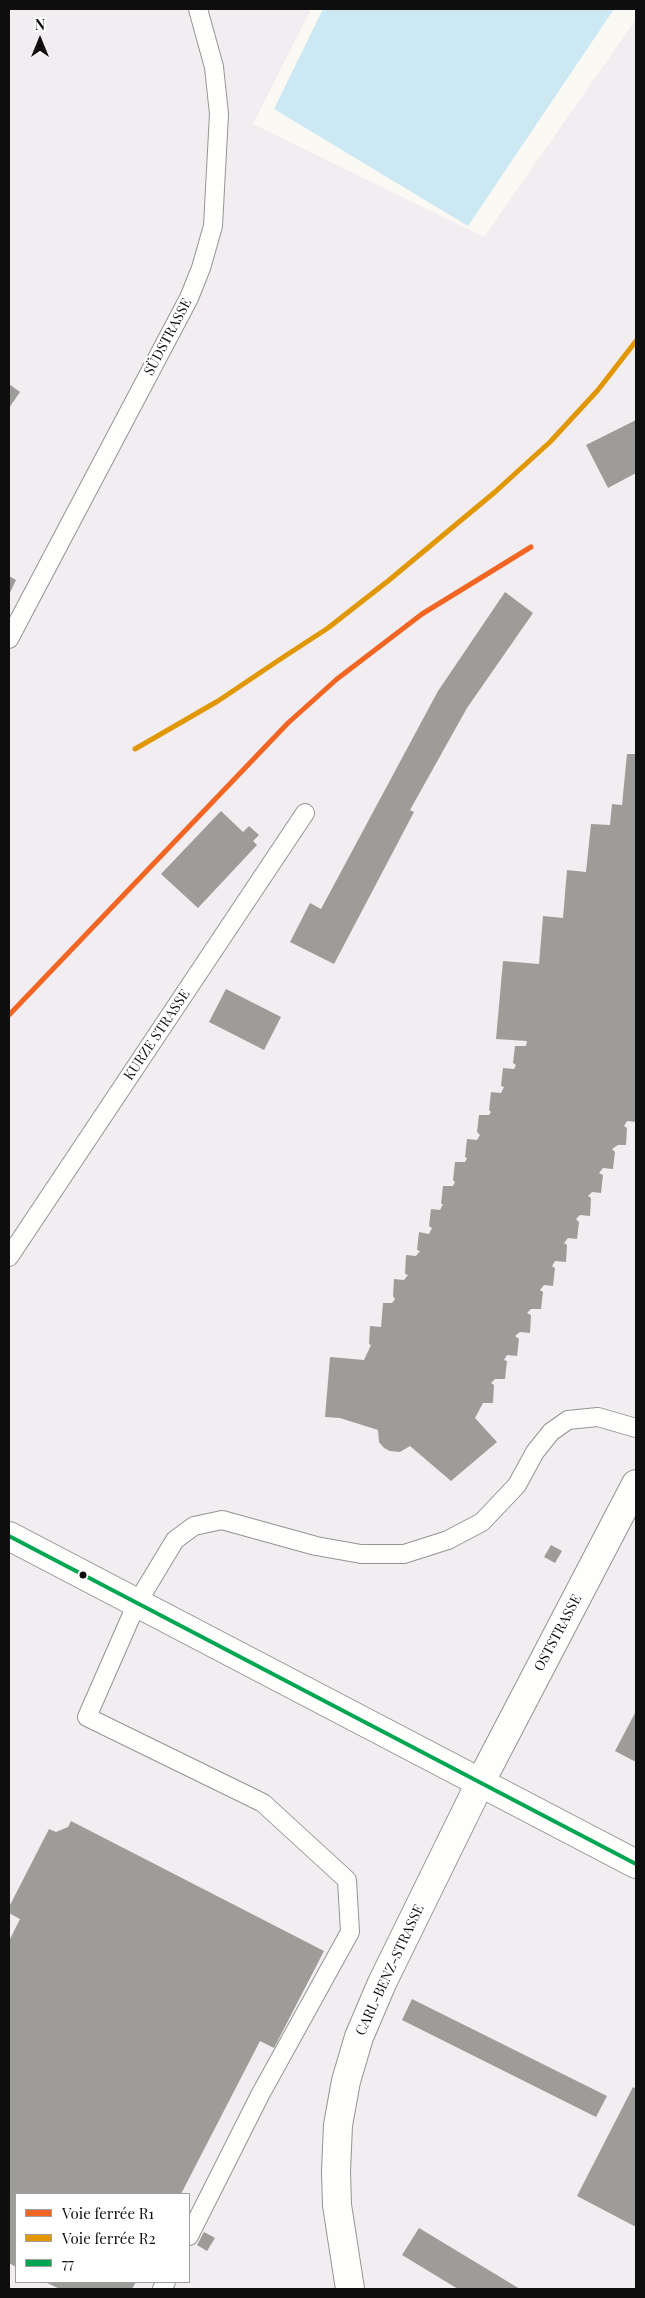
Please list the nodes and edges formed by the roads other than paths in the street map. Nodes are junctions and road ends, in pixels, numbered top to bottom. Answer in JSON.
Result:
{"nodes":[{"id":1,"x":198,"y":9,"type":"edge"},
{"id":2,"x":9,"y":639,"type":"edge"},
{"id":3,"x":305,"y":813,"type":"dead end"},
{"id":4,"x":9,"y":1257,"type":"edge"},
{"id":5,"x":636,"y":1428,"type":"edge"},
{"id":6,"x":636,"y":1484,"type":"edge"},
{"id":7,"x":9,"y":1536,"type":"edge"},
{"id":8,"x":137,"y":1603,"type":"junction"},
{"id":9,"x":481,"y":1781,"type":"junction"},
{"id":10,"x":636,"y":1864,"type":"edge"},
{"id":11,"x":190,"y":2234,"type":"edge"},
{"id":12,"x":350,"y":2289,"type":"edge"}],
"edges":[{"from":1,"to":2,"type":"lane","name":"SÜDSTRASSE"},
{"from":3,"to":4,"type":"lane","name":"KURZE STRASSE"},
{"from":5,"to":8,"type":"lane"},
{"from":6,"to":9,"type":"street","name":"OSTSTRASSE"},
{"from":7,"to":8,"type":"street"},
{"from":8,"to":9,"type":"street"},
{"from":8,"to":11,"type":"lane"},
{"from":9,"to":10,"type":"street"},
{"from":9,"to":12,"type":"street","name":"CARL-BENZ-STRASSE"}]}
